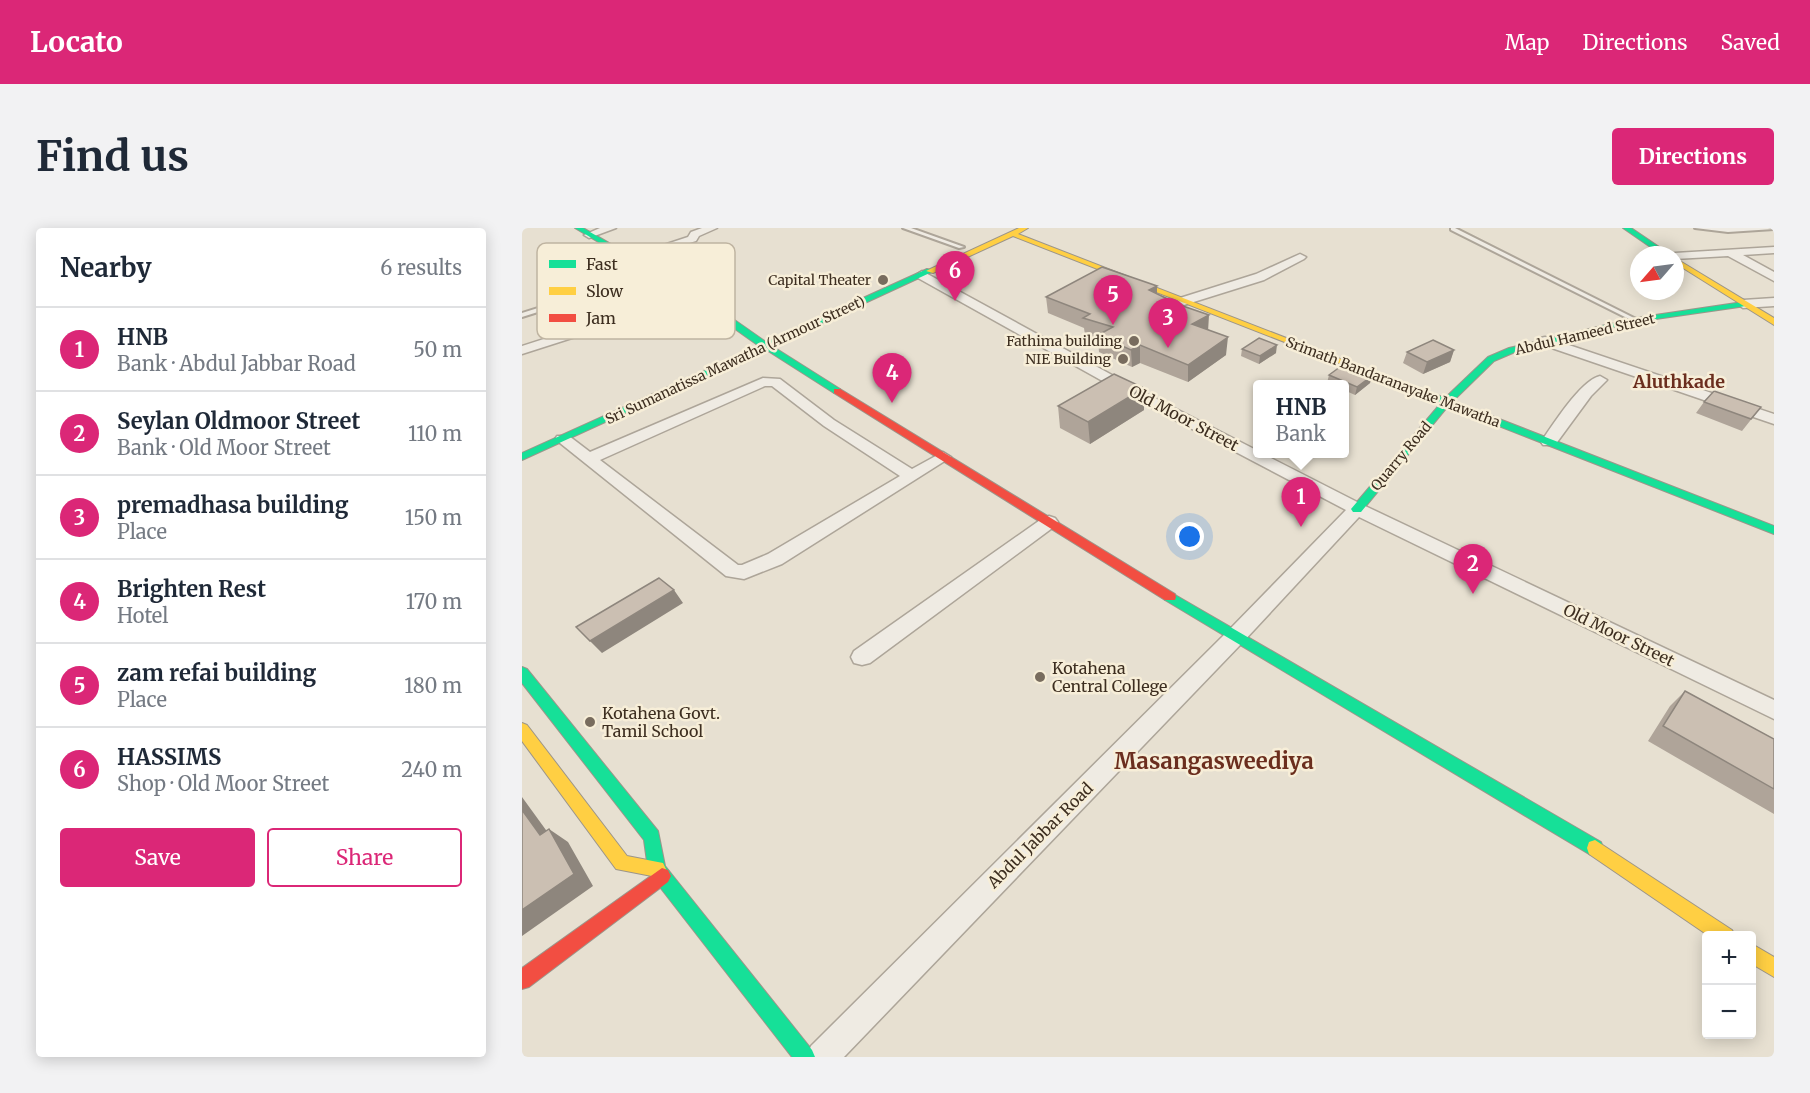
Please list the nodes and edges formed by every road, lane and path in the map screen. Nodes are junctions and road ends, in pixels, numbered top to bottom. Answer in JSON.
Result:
{"nodes":[{"id":1,"x":611,"y":228,"type":"edge"},
{"id":2,"x":712,"y":228,"type":"edge"},
{"id":3,"x":906,"y":228,"type":"edge"},
{"id":4,"x":1626,"y":228,"type":"edge"},
{"id":5,"x":1698,"y":228,"type":"edge"},
{"id":6,"x":1773,"y":228,"type":"edge"},
{"id":7,"x":1011,"y":229,"type":"edge"},
{"id":8,"x":1453,"y":229,"type":"edge"},
{"id":9,"x":583,"y":232,"type":"edge"},
{"id":10,"x":603,"y":243,"type":"edge"},
{"id":11,"x":679,"y":243,"type":"edge"},
{"id":12,"x":1653,"y":246,"type":"edge"},
{"id":13,"x":961,"y":247,"type":"junction"},
{"id":14,"x":1774,"y":250,"type":"edge"},
{"id":15,"x":1730,"y":253,"type":"junction"},
{"id":16,"x":1300,"y":257,"type":"dead end"},
{"id":17,"x":1684,"y":257,"type":"edge"},
{"id":18,"x":1684,"y":264,"type":"edge"},
{"id":19,"x":922,"y":275,"type":"junction"},
{"id":20,"x":1774,"y":277,"type":"edge"},
{"id":21,"x":1184,"y":301,"type":"junction"},
{"id":22,"x":1774,"y":302,"type":"edge"},
{"id":23,"x":1743,"y":304,"type":"junction"},
{"id":24,"x":537,"y":310,"type":"edge"},
{"id":25,"x":522,"y":315,"type":"edge"},
{"id":26,"x":1635,"y":320,"type":"junction"},
{"id":27,"x":1774,"y":322,"type":"edge"},
{"id":28,"x":735,"y":325,"type":"edge"},
{"id":29,"x":753,"y":338,"type":"junction"},
{"id":30,"x":556,"y":339,"type":"edge"},
{"id":31,"x":1545,"y":341,"type":"junction"},
{"id":32,"x":766,"y":346,"type":"junction"},
{"id":33,"x":522,"y":350,"type":"edge"},
{"id":34,"x":1600,"y":380,"type":"dead end"},
{"id":35,"x":1446,"y":403,"type":"junction"},
{"id":36,"x":1774,"y":419,"type":"edge"},
{"id":37,"x":563,"y":439,"type":"junction"},
{"id":38,"x":522,"y":442,"type":"edge"},
{"id":39,"x":1548,"y":442,"type":"junction"},
{"id":40,"x":1253,"y":455,"type":"edge"},
{"id":41,"x":522,"y":457,"type":"edge"},
{"id":42,"x":943,"y":457,"type":"junction"},
{"id":43,"x":1259,"y":458,"type":"edge"},
{"id":44,"x":589,"y":459,"type":"junction"},
{"id":45,"x":911,"y":476,"type":"junction"},
{"id":46,"x":1357,"y":509,"type":"junction"},
{"id":47,"x":1049,"y":522,"type":"junction"},
{"id":48,"x":1774,"y":530,"type":"edge"},
{"id":49,"x":1235,"y":637,"type":"junction"},
{"id":50,"x":862,"y":657,"type":"dead end"},
{"id":51,"x":522,"y":673,"type":"edge"},
{"id":52,"x":1774,"y":710,"type":"edge"},
{"id":53,"x":522,"y":729,"type":"edge"},
{"id":54,"x":660,"y":872,"type":"junction"},
{"id":55,"x":1719,"y":931,"type":"edge"},
{"id":56,"x":1756,"y":956,"type":"edge"},
{"id":57,"x":1774,"y":968,"type":"edge"},
{"id":58,"x":522,"y":980,"type":"edge"},
{"id":59,"x":805,"y":1057,"type":"edge"},
{"id":60,"x":822,"y":1057,"type":"edge"}],
"edges":[{"from":1,"to":9,"type":"street"},
{"from":2,"to":11,"type":"street"},
{"from":3,"to":13,"type":"lane"},
{"from":4,"to":12,"type":"main road"},
{"from":5,"to":6,"type":"lane"},
{"from":7,"to":13,"type":"main road"},
{"from":7,"to":19,"type":"main road","name":"Sri Sumanatissa Mawatha (Armour Street)"},
{"from":7,"to":21,"type":"main road","name":"Srimath Bandaranayake Mawatha"},
{"from":8,"to":26,"type":"lane"},
{"from":9,"to":10,"type":"main road"},
{"from":13,"to":29,"type":"main road"},
{"from":14,"to":15,"type":"street"},
{"from":15,"to":17,"type":"street"},
{"from":15,"to":20,"type":"street"},
{"from":16,"to":21,"type":"street"},
{"from":18,"to":23,"type":"main road"},
{"from":19,"to":32,"type":"main road","name":"Sri Sumanatissa Mawatha (Armour Street)"},
{"from":19,"to":40,"type":"street","name":"Old Moor Street"},
{"from":21,"to":35,"type":"main road","name":"Srimath Bandaranayake Mawatha"},
{"from":22,"to":23,"type":"street"},
{"from":23,"to":26,"type":"main road","name":"Abdul Hameed Street"},
{"from":23,"to":27,"type":"main road"},
{"from":24,"to":25,"type":"lane"},
{"from":26,"to":31,"type":"main road","name":"Abdul Hameed Street"},
{"from":28,"to":29,"type":"main road"},
{"from":29,"to":32,"type":"main road"},
{"from":29,"to":38,"type":"main road"},
{"from":30,"to":33,"type":"street"},
{"from":31,"to":35,"type":"main road","name":"Abdul Hameed Street"},
{"from":31,"to":36,"type":"street"},
{"from":32,"to":37,"type":"main road","name":"Sri Sumanatissa Mawatha (Armour Street)"},
{"from":32,"to":42,"type":"main road"},
{"from":34,"to":39,"type":"street"},
{"from":35,"to":39,"type":"main road","name":"Srimath Bandaranayake Mawatha"},
{"from":35,"to":46,"type":"main road","name":"Quarry Road"},
{"from":37,"to":41,"type":"main road","name":"Sri Sumanatissa Mawatha (Armour Street)"},
{"from":37,"to":44,"type":"street"},
{"from":39,"to":48,"type":"main road","name":"Srimath Bandaranayake Mawatha"},
{"from":42,"to":45,"type":"street"},
{"from":42,"to":47,"type":"main road"},
{"from":43,"to":46,"type":"street","name":"Old Moor Street"},
{"from":44,"to":45,"type":"street"},
{"from":44,"to":45,"type":"street"},
{"from":46,"to":49,"type":"street","name":"Abdul Jabbar Road"},
{"from":46,"to":52,"type":"street","name":"Old Moor Street"},
{"from":47,"to":49,"type":"main road"},
{"from":47,"to":50,"type":"street"},
{"from":49,"to":55,"type":"main road"},
{"from":49,"to":60,"type":"street","name":"Abdul Jabbar Road"},
{"from":51,"to":54,"type":"main road"},
{"from":53,"to":54,"type":"main road"},
{"from":54,"to":58,"type":"main road"},
{"from":54,"to":59,"type":"main road"},
{"from":56,"to":57,"type":"main road"}]}
